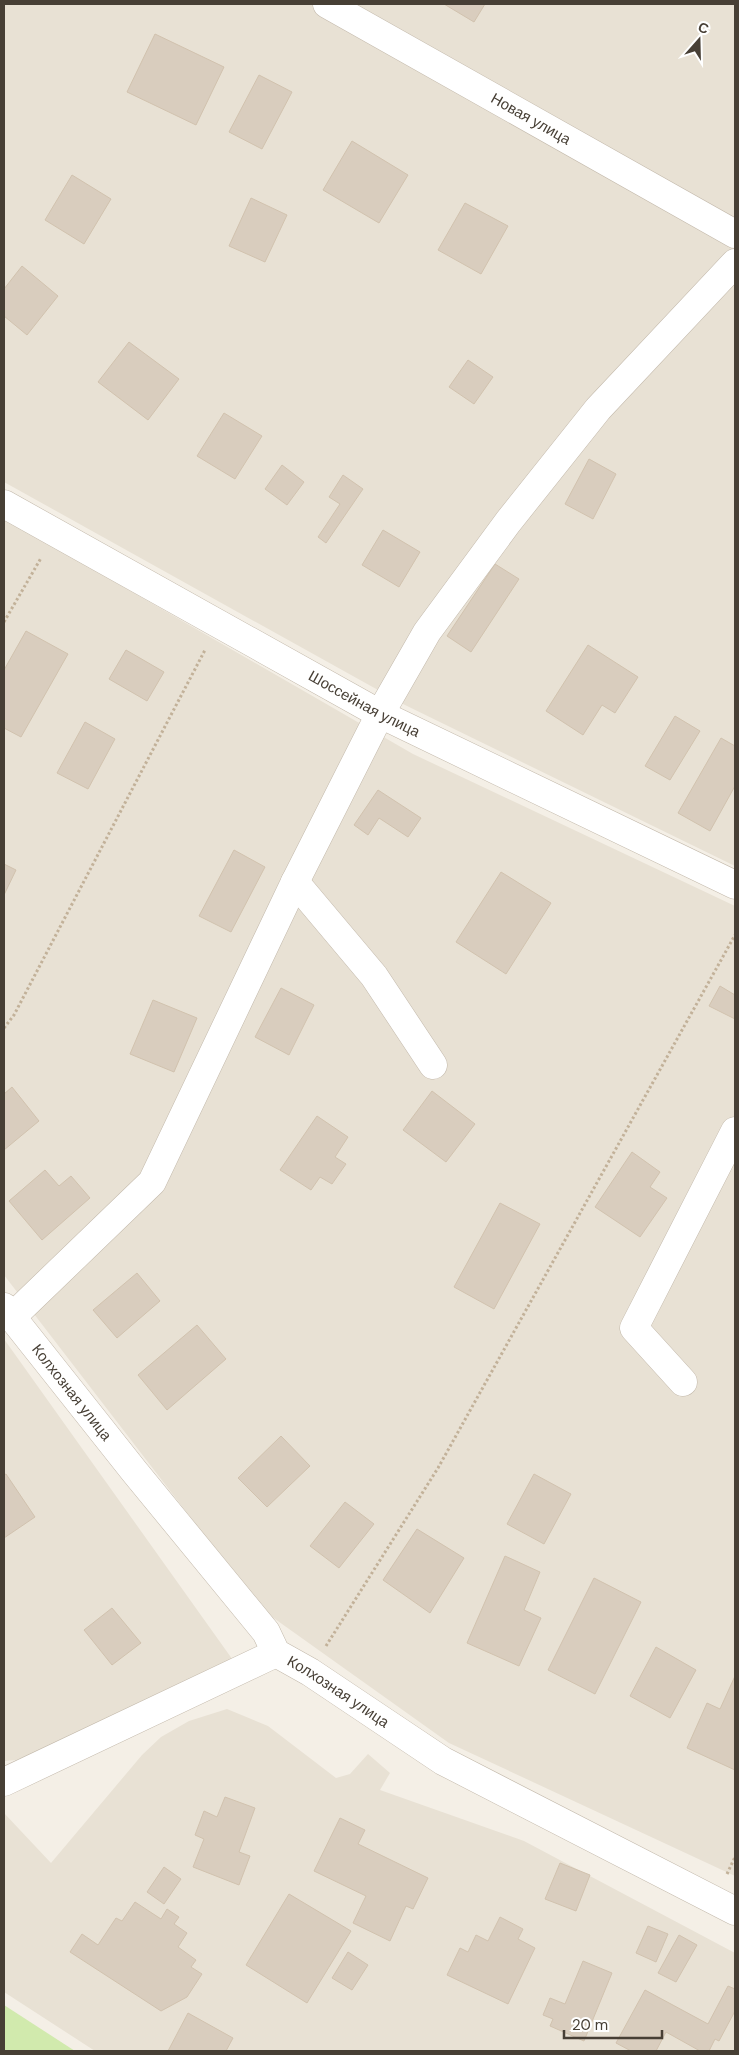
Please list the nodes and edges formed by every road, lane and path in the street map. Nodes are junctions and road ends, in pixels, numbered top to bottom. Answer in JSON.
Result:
{"nodes":[{"id":1,"x":328,"y":4,"type":"edge"},
{"id":2,"x":735,"y":234,"type":"edge"},
{"id":3,"x":735,"y":263,"type":"edge"},
{"id":4,"x":4,"y":504,"type":"edge"},
{"id":5,"x":56,"y":533,"type":"junction"},
{"id":6,"x":4,"y":622,"type":"edge"},
{"id":7,"x":219,"y":623,"type":"junction"},
{"id":8,"x":380,"y":714,"type":"junction"},
{"id":9,"x":295,"y":882,"type":"junction"},
{"id":10,"x":735,"y":884,"type":"edge"},
{"id":11,"x":735,"y":935,"type":"edge"},
{"id":12,"x":4,"y":1028,"type":"edge"},
{"id":13,"x":433,"y":1065,"type":"dead end"},
{"id":14,"x":735,"y":1131,"type":"edge"},
{"id":15,"x":8,"y":1312,"type":"edge"},
{"id":16,"x":682,"y":1382,"type":"dead end"},
{"id":17,"x":276,"y":1653,"type":"junction"},
{"id":18,"x":310,"y":1672,"type":"junction"},
{"id":19,"x":4,"y":1782,"type":"edge"},
{"id":20,"x":735,"y":1911,"type":"edge"}],
"edges":[{"from":1,"to":2,"type":"street","name":"Новая улица"},
{"from":3,"to":8,"type":"street"},
{"from":4,"to":5,"type":"street","name":"Шоссейная улица"},
{"from":5,"to":6,"type":"path"},
{"from":5,"to":7,"type":"street","name":"Шоссейная улица"},
{"from":7,"to":8,"type":"street","name":"Шоссейная улица"},
{"from":7,"to":12,"type":"path"},
{"from":8,"to":9,"type":"street"},
{"from":8,"to":10,"type":"street","name":"Шоссейная улица"},
{"from":9,"to":13,"type":"street"},
{"from":9,"to":15,"type":"street"},
{"from":11,"to":18,"type":"path"},
{"from":14,"to":16,"type":"street"},
{"from":15,"to":17,"type":"street","name":"Колхозная улица"},
{"from":17,"to":18,"type":"street","name":"Колхозная улица"},
{"from":17,"to":19,"type":"street"},
{"from":18,"to":20,"type":"street","name":"Колхозная улица"}]}
